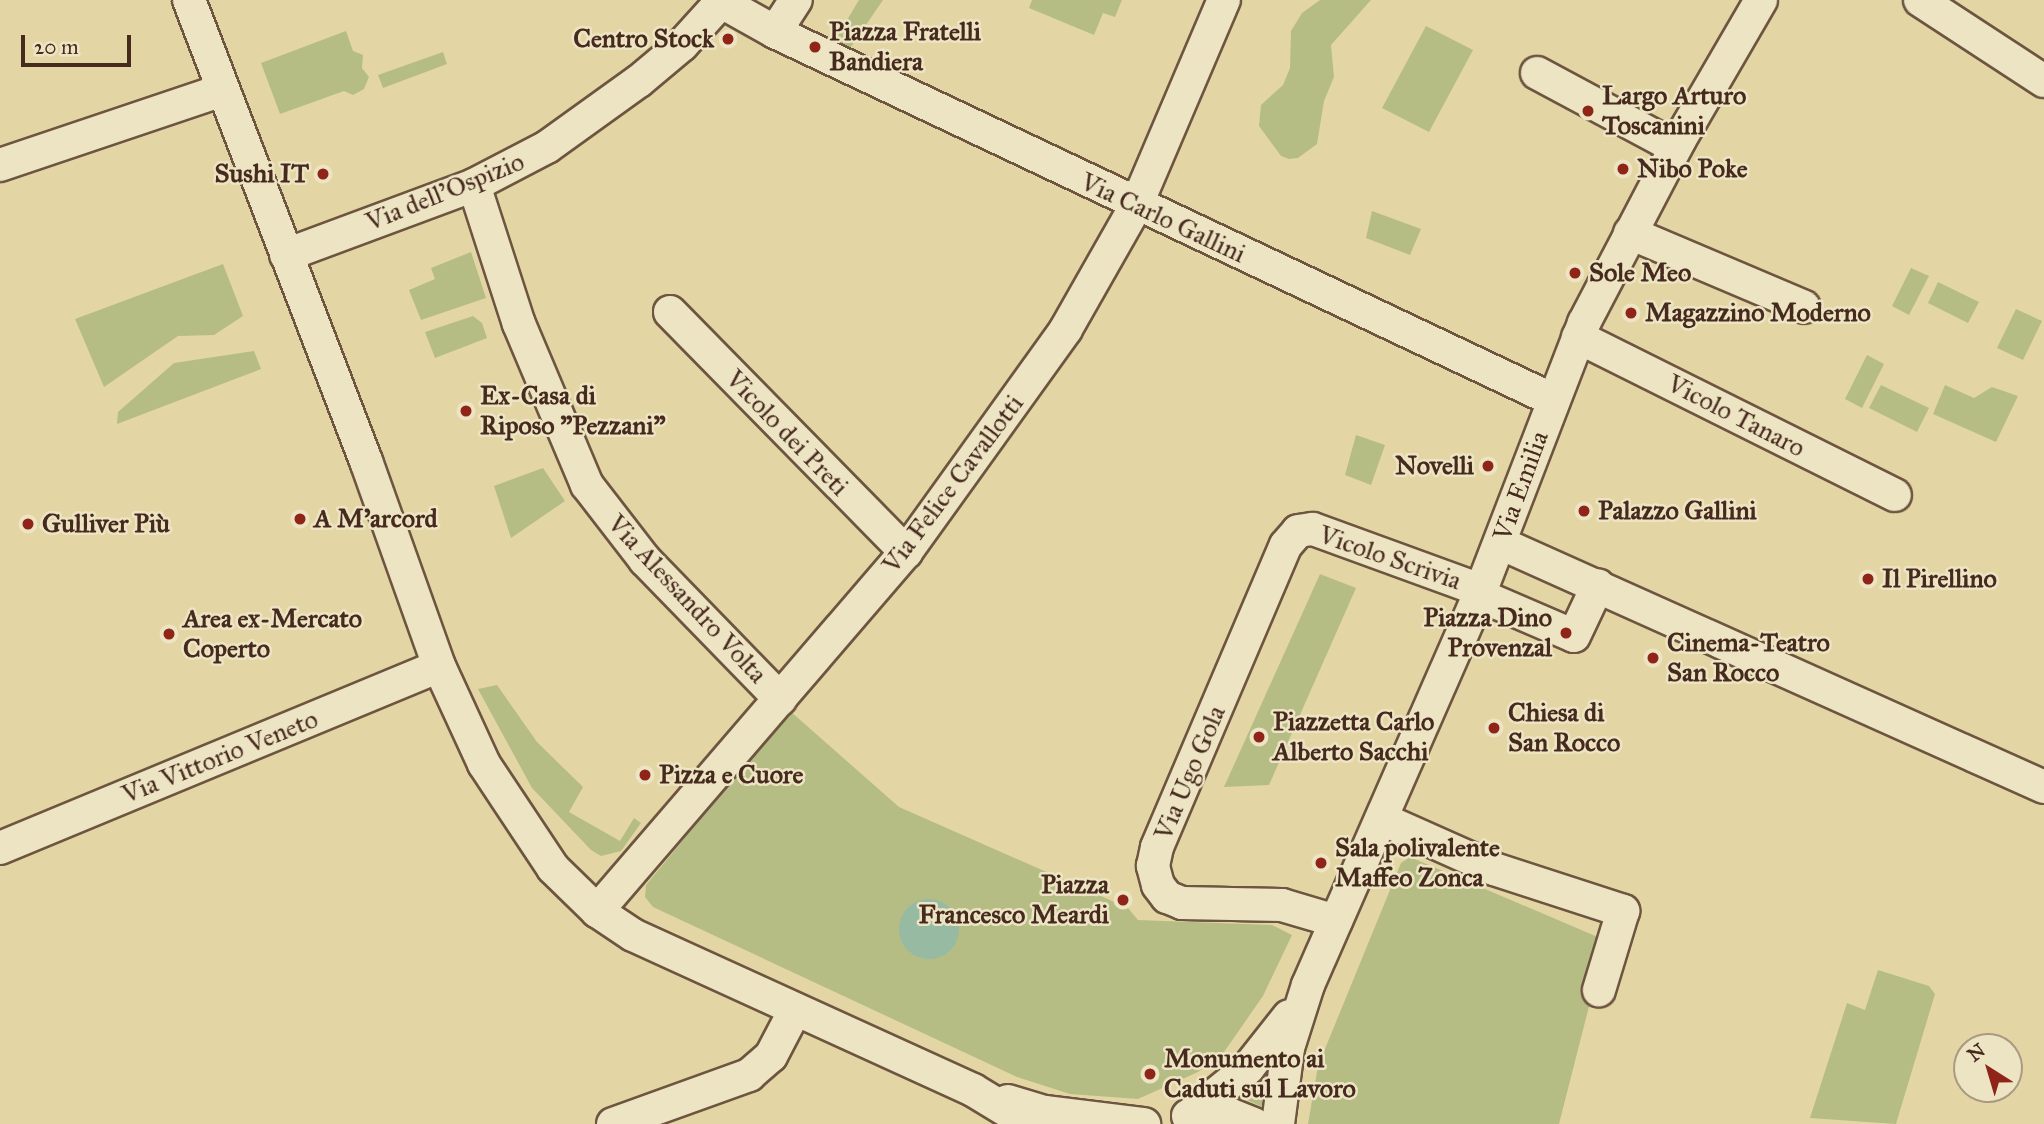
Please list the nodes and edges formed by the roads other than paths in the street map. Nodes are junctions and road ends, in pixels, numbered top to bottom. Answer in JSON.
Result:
{"nodes":[{"id":1,"x":189,"y":0,"type":"edge"},
{"id":2,"x":796,"y":0,"type":"edge"},
{"id":3,"x":1224,"y":0,"type":"edge"},
{"id":4,"x":1761,"y":0,"type":"edge"},
{"id":5,"x":1920,"y":0,"type":"edge"},
{"id":6,"x":719,"y":1,"type":"edge"},
{"id":7,"x":775,"y":32,"type":"junction"},
{"id":8,"x":1537,"y":73,"type":"dead end"},
{"id":9,"x":2044,"y":81,"type":"edge"},
{"id":10,"x":223,"y":90,"type":"junction"},
{"id":11,"x":1675,"y":147,"type":"junction"},
{"id":12,"x":0,"y":165,"type":"edge"},
{"id":13,"x":474,"y":185,"type":"junction"},
{"id":14,"x":1136,"y":206,"type":"junction"},
{"id":15,"x":1630,"y":233,"type":"junction"},
{"id":16,"x":286,"y":254,"type":"junction"},
{"id":17,"x":1804,"y":307,"type":"dead end"},
{"id":18,"x":670,"y":312,"type":"dead end"},
{"id":19,"x":1578,"y":337,"type":"junction"},
{"id":20,"x":1553,"y":400,"type":"junction"},
{"id":21,"x":1895,"y":495,"type":"dead end"},
{"id":22,"x":1298,"y":531,"type":"joint"},
{"id":23,"x":1500,"y":543,"type":"junction"},
{"id":24,"x":906,"y":552,"type":"junction"},
{"id":25,"x":1598,"y":585,"type":"junction"},
{"id":26,"x":1480,"y":592,"type":"junction"},
{"id":27,"x":439,"y":666,"type":"junction"},
{"id":28,"x":780,"y":699,"type":"junction"},
{"id":29,"x":2044,"y":787,"type":"edge"},
{"id":30,"x":1382,"y":819,"type":"junction"},
{"id":31,"x":0,"y":848,"type":"edge"},
{"id":32,"x":597,"y":911,"type":"junction"},
{"id":33,"x":1336,"y":920,"type":"junction"},
{"id":34,"x":1308,"y":985,"type":"junction"},
{"id":35,"x":1599,"y":990,"type":"dead end"},
{"id":36,"x":795,"y":1010,"type":"junction"},
{"id":37,"x":973,"y":1090,"type":"junction"},
{"id":38,"x":1180,"y":1119,"type":"edge"},
{"id":39,"x":613,"y":1124,"type":"edge"},
{"id":40,"x":1012,"y":1124,"type":"edge"},
{"id":41,"x":1029,"y":1124,"type":"edge"},
{"id":42,"x":1144,"y":1124,"type":"edge"},
{"id":43,"x":1254,"y":1124,"type":"edge"},
{"id":44,"x":1278,"y":1124,"type":"edge"}],
"edges":[{"from":1,"to":10,"type":"street"},
{"from":2,"to":7,"type":"street"},
{"from":3,"to":14,"type":"street","name":"Via Felice Cavallotti"},
{"from":4,"to":11,"type":"street","name":"Via Emilia"},
{"from":5,"to":9,"type":"street"},
{"from":6,"to":7,"type":"street"},
{"from":6,"to":13,"type":"street","name":"Via dell'Ospizio"},
{"from":7,"to":14,"type":"street","name":"Via Carlo Gallini"},
{"from":8,"to":11,"type":"street"},
{"from":10,"to":12,"type":"street"},
{"from":10,"to":16,"type":"street"},
{"from":11,"to":15,"type":"street","name":"Via Emilia"},
{"from":13,"to":16,"type":"street","name":"Via dell'Ospizio"},
{"from":13,"to":28,"type":"street","name":"Via Alessandro Volta"},
{"from":14,"to":20,"type":"street","name":"Via Carlo Gallini"},
{"from":14,"to":24,"type":"street","name":"Via Felice Cavallotti"},
{"from":15,"to":17,"type":"street"},
{"from":15,"to":19,"type":"street","name":"Via Emilia"},
{"from":16,"to":27,"type":"street"},
{"from":18,"to":24,"type":"street","name":"Vicolo dei Preti"},
{"from":19,"to":20,"type":"street","name":"Via Emilia"},
{"from":19,"to":21,"type":"street","name":"Vicolo Tanaro"},
{"from":20,"to":23,"type":"street","name":"Via Emilia"},
{"from":22,"to":26,"type":"street","name":"Vicolo Scrivia"},
{"from":22,"to":33,"type":"street","name":"Via Ugo Gola"},
{"from":23,"to":25,"type":"street"},
{"from":23,"to":26,"type":"street","name":"Via Emilia"},
{"from":24,"to":28,"type":"street","name":"Via Felice Cavallotti"},
{"from":25,"to":26,"type":"street"},
{"from":25,"to":29,"type":"street"},
{"from":26,"to":30,"type":"street","name":"Via Emilia"},
{"from":27,"to":31,"type":"street","name":"Via Vittorio Veneto"},
{"from":27,"to":32,"type":"street"},
{"from":28,"to":32,"type":"street","name":"Via Felice Cavallotti"},
{"from":30,"to":33,"type":"street","name":"Via Emilia"},
{"from":30,"to":35,"type":"street"},
{"from":32,"to":36,"type":"street"},
{"from":33,"to":34,"type":"street","name":"Via Emilia"},
{"from":34,"to":38,"type":"street","name":"Via Emilia"},
{"from":34,"to":44,"type":"street","name":"Via Emilia"},
{"from":36,"to":37,"type":"street"},
{"from":36,"to":39,"type":"street"},
{"from":37,"to":40,"type":"street"},
{"from":37,"to":41,"type":"street"},
{"from":37,"to":42,"type":"street"},
{"from":38,"to":43,"type":"street"}]}
